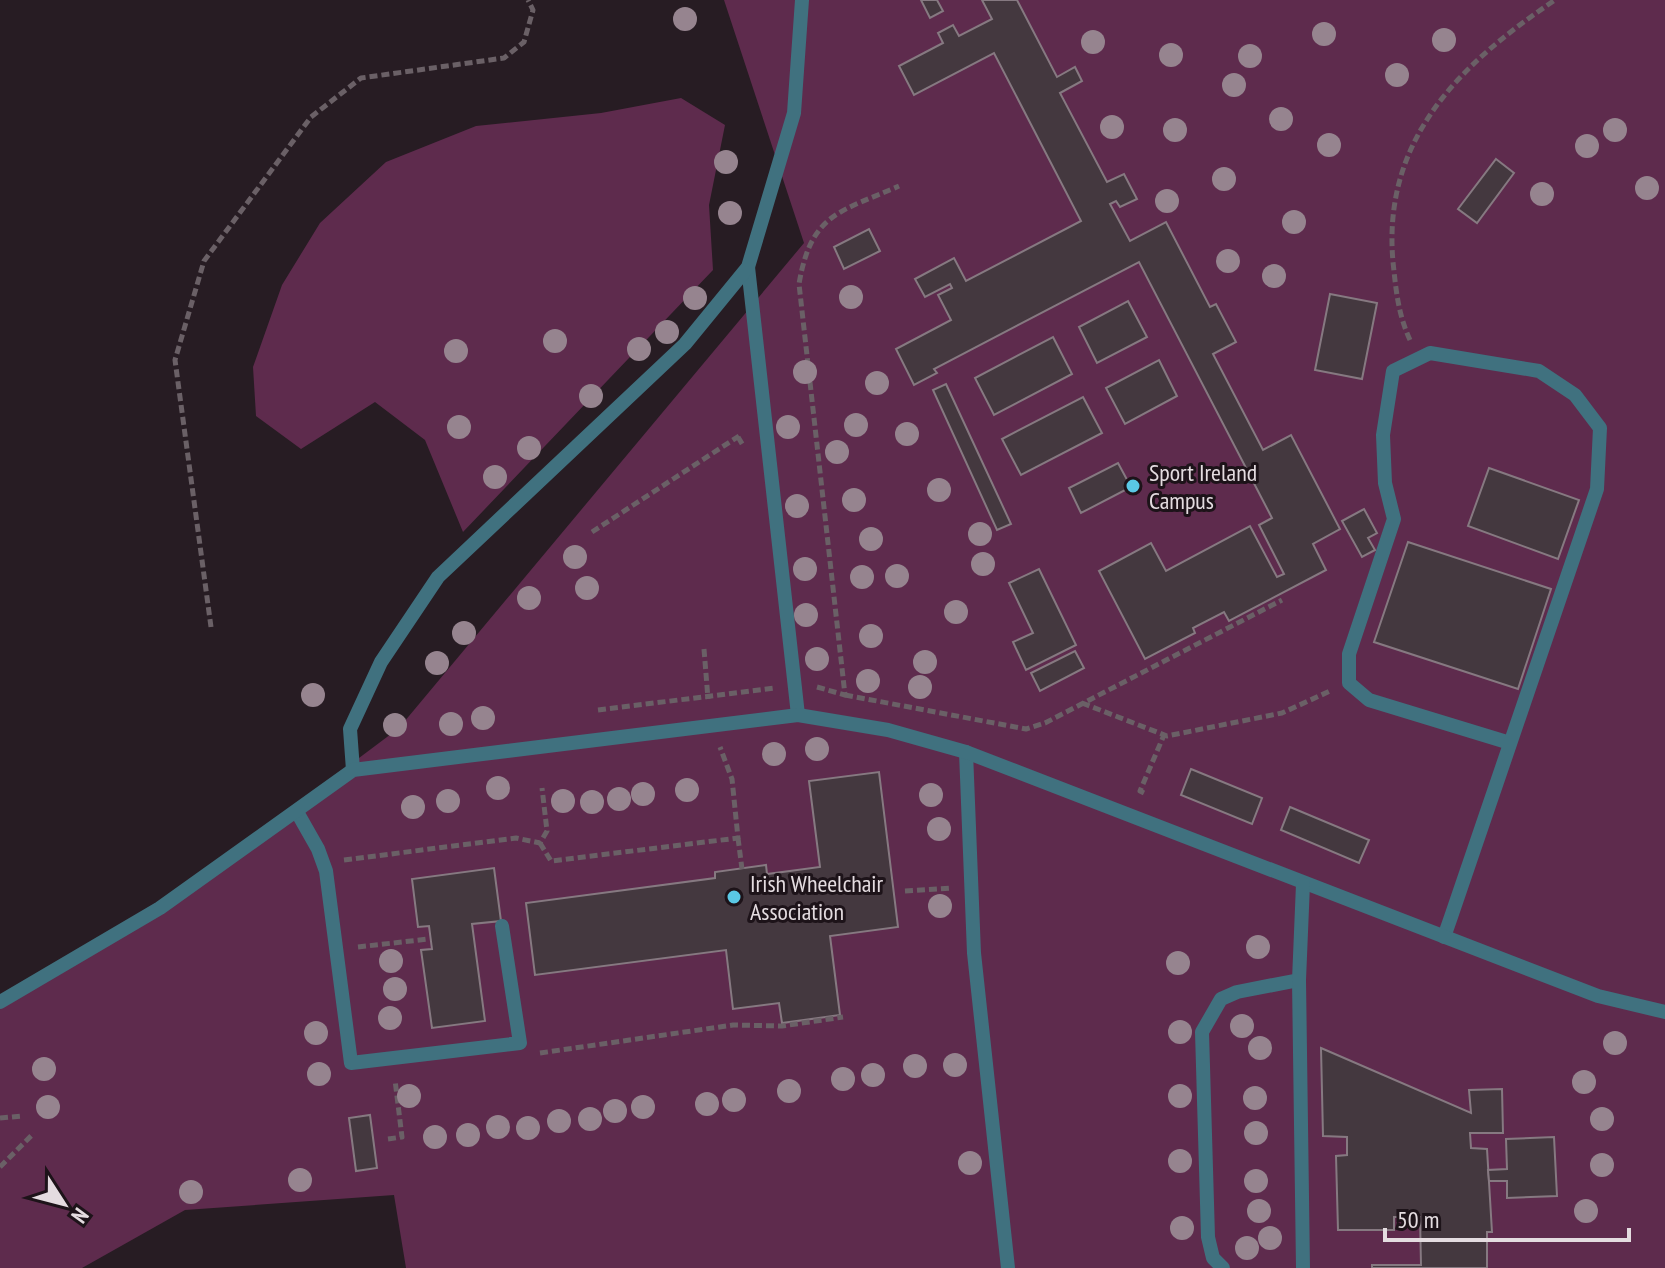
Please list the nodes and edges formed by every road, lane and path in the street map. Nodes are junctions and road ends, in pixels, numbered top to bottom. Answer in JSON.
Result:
{"nodes":[{"id":1,"x":528,"y":0,"type":"edge"},
{"id":2,"x":802,"y":0,"type":"edge"},
{"id":3,"x":1555,"y":0,"type":"edge"},
{"id":4,"x":899,"y":186,"type":"dead end"},
{"id":5,"x":748,"y":267,"type":"junction"},
{"id":6,"x":1419,"y":359,"type":"junction"},
{"id":7,"x":765,"y":422,"type":"junction"},
{"id":8,"x":738,"y":437,"type":"junction"},
{"id":9,"x":745,"y":449,"type":"dead end"},
{"id":10,"x":592,"y":532,"type":"dead end"},
{"id":11,"x":1282,"y":600,"type":"dead end"},
{"id":12,"x":211,"y":627,"type":"dead end"},
{"id":13,"x":1349,"y":683,"type":"junction"},
{"id":14,"x":796,"y":686,"type":"junction"},
{"id":15,"x":845,"y":695,"type":"junction"},
{"id":16,"x":1082,"y":703,"type":"junction"},
{"id":17,"x":598,"y":710,"type":"dead end"},
{"id":18,"x":798,"y":715,"type":"junction"},
{"id":19,"x":1164,"y":735,"type":"junction"},
{"id":20,"x":1510,"y":743,"type":"junction"},
{"id":21,"x":966,"y":752,"type":"junction"},
{"id":22,"x":353,"y":770,"type":"junction"},
{"id":23,"x":732,"y":779,"type":"dead end"},
{"id":24,"x":542,"y":788,"type":"dead end"},
{"id":25,"x":1154,"y":796,"type":"dead end"},
{"id":26,"x":297,"y":812,"type":"junction"},
{"id":27,"x":738,"y":838,"type":"junction"},
{"id":28,"x":540,"y":843,"type":"junction"},
{"id":29,"x":344,"y":860,"type":"dead end"},
{"id":30,"x":742,"y":869,"type":"dead end"},
{"id":31,"x":1303,"y":884,"type":"junction"},
{"id":32,"x":972,"y":886,"type":"junction"},
{"id":33,"x":905,"y":891,"type":"dead end"},
{"id":34,"x":502,"y":926,"type":"dead end"},
{"id":35,"x":1444,"y":937,"type":"junction"},
{"id":36,"x":428,"y":939,"type":"dead end"},
{"id":37,"x":336,"y":949,"type":"junction"},
{"id":38,"x":1299,"y":980,"type":"junction"},
{"id":39,"x":0,"y":1002,"type":"edge"},
{"id":40,"x":1665,"y":1012,"type":"edge"},
{"id":41,"x":843,"y":1017,"type":"dead end"},
{"id":42,"x":540,"y":1053,"type":"dead end"},
{"id":43,"x":392,"y":1057,"type":"junction"},
{"id":44,"x":22,"y":1116,"type":"dead end"},
{"id":45,"x":0,"y":1118,"type":"edge"},
{"id":46,"x":34,"y":1133,"type":"dead end"},
{"id":47,"x":388,"y":1139,"type":"dead end"},
{"id":48,"x":0,"y":1167,"type":"edge"},
{"id":49,"x":1008,"y":1268,"type":"edge"},
{"id":50,"x":1223,"y":1268,"type":"edge"},
{"id":51,"x":1303,"y":1268,"type":"edge"}],
"edges":[{"from":1,"to":12,"type":"path"},
{"from":2,"to":5,"type":"lane"},
{"from":3,"to":6,"type":"path"},
{"from":4,"to":15,"type":"path"},
{"from":5,"to":7,"type":"lane"},
{"from":5,"to":22,"type":"lane"},
{"from":6,"to":13,"type":"lane"},
{"from":6,"to":20,"type":"lane"},
{"from":7,"to":8,"type":"path"},
{"from":7,"to":14,"type":"lane"},
{"from":8,"to":9,"type":"path"},
{"from":8,"to":10,"type":"path"},
{"from":11,"to":16,"type":"path"},
{"from":13,"to":19,"type":"path"},
{"from":13,"to":20,"type":"lane"},
{"from":14,"to":15,"type":"path"},
{"from":14,"to":17,"type":"path"},
{"from":14,"to":18,"type":"lane"},
{"from":15,"to":16,"type":"path"},
{"from":16,"to":19,"type":"path"},
{"from":18,"to":21,"type":"lane"},
{"from":18,"to":22,"type":"lane"},
{"from":19,"to":25,"type":"path"},
{"from":20,"to":35,"type":"lane"},
{"from":21,"to":31,"type":"lane"},
{"from":21,"to":32,"type":"lane"},
{"from":22,"to":26,"type":"lane"},
{"from":23,"to":27,"type":"path"},
{"from":24,"to":28,"type":"path"},
{"from":26,"to":37,"type":"lane"},
{"from":26,"to":39,"type":"lane"},
{"from":27,"to":28,"type":"path"},
{"from":27,"to":30,"type":"path"},
{"from":28,"to":29,"type":"path"},
{"from":31,"to":35,"type":"lane"},
{"from":31,"to":38,"type":"lane"},
{"from":32,"to":33,"type":"path"},
{"from":32,"to":49,"type":"lane"},
{"from":34,"to":43,"type":"lane"},
{"from":35,"to":40,"type":"lane"},
{"from":36,"to":37,"type":"path"},
{"from":37,"to":43,"type":"lane"},
{"from":38,"to":50,"type":"lane"},
{"from":38,"to":51,"type":"lane"},
{"from":41,"to":42,"type":"path"},
{"from":43,"to":47,"type":"path"},
{"from":44,"to":45,"type":"path"},
{"from":46,"to":48,"type":"path"}]}
